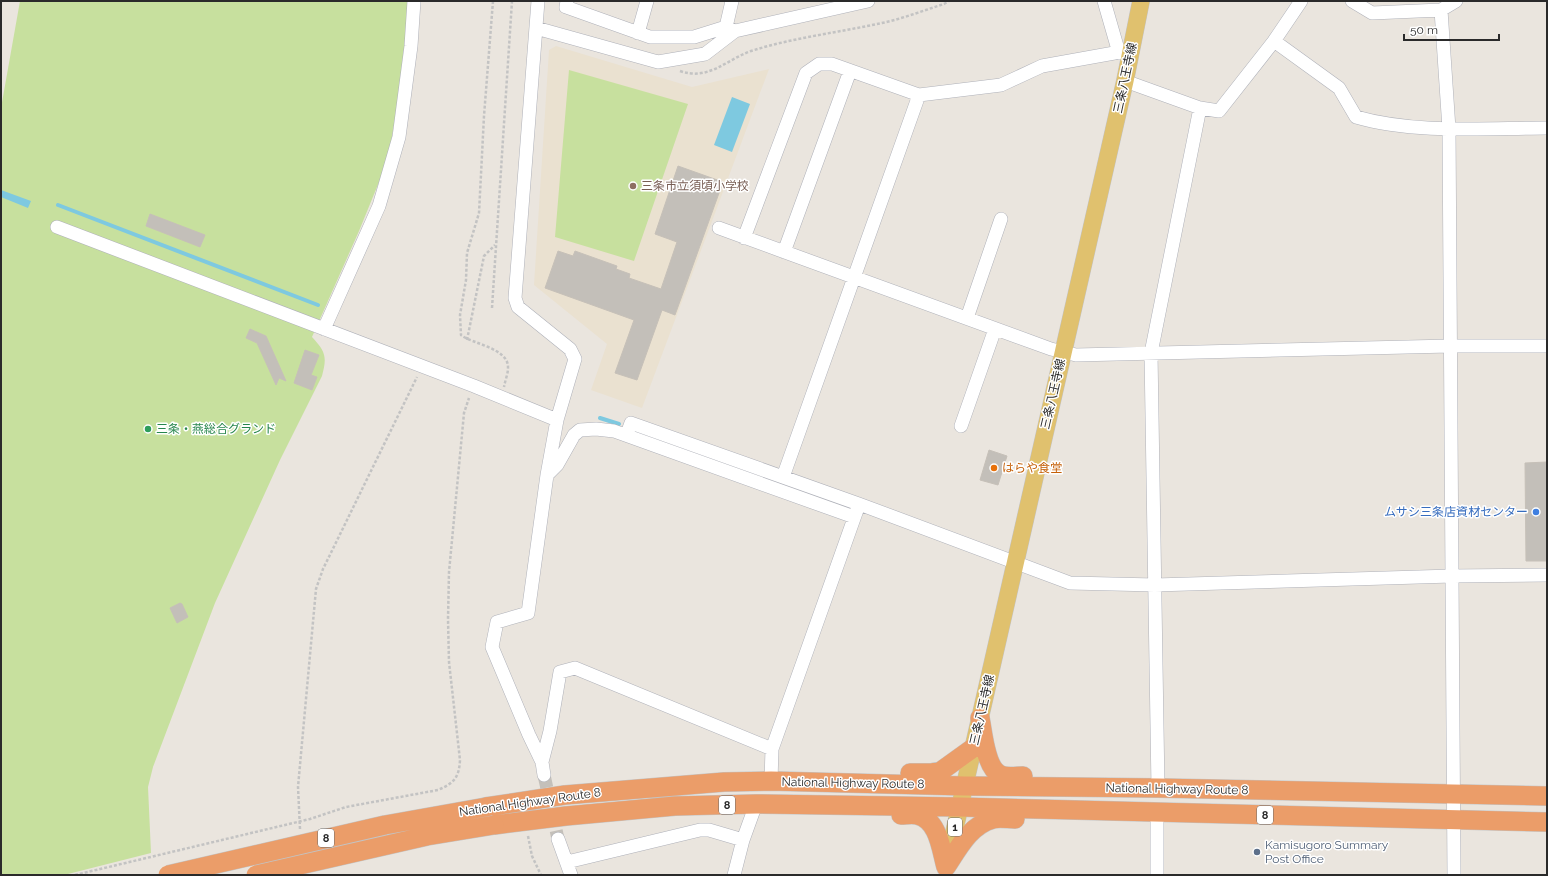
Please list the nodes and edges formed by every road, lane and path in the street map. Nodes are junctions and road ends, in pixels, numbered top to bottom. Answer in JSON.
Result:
{"nodes":[{"id":1,"x":414,"y":1,"type":"edge"},
{"id":2,"x":493,"y":1,"type":"edge"},
{"id":3,"x":512,"y":1,"type":"edge"},
{"id":4,"x":538,"y":1,"type":"edge"},
{"id":5,"x":567,"y":1,"type":"edge"},
{"id":6,"x":647,"y":1,"type":"edge"},
{"id":7,"x":732,"y":1,"type":"edge"},
{"id":8,"x":868,"y":1,"type":"edge"},
{"id":9,"x":949,"y":1,"type":"edge"},
{"id":10,"x":1104,"y":1,"type":"edge"},
{"id":11,"x":1141,"y":1,"type":"edge"},
{"id":12,"x":1301,"y":1,"type":"edge"},
{"id":13,"x":1352,"y":1,"type":"edge"},
{"id":14,"x":1456,"y":1,"type":"edge"},
{"id":15,"x":1441,"y":10,"type":"junction"},
{"id":16,"x":536,"y":28,"type":"junction"},
{"id":17,"x":730,"y":29,"type":"junction"},
{"id":18,"x":638,"y":33,"type":"junction"},
{"id":19,"x":1274,"y":41,"type":"junction"},
{"id":20,"x":1125,"y":52,"type":"junction"},
{"id":21,"x":658,"y":62,"type":"junction"},
{"id":22,"x":850,"y":71,"type":"junction"},
{"id":23,"x":1125,"y":81,"type":"junction"},
{"id":24,"x":919,"y":95,"type":"junction"},
{"id":25,"x":1200,"y":108,"type":"junction"},
{"id":26,"x":1547,"y":128,"type":"edge"},
{"id":27,"x":1449,"y":129,"type":"junction"},
{"id":28,"x":1000,"y":219,"type":"dead end"},
{"id":29,"x":57,"y":227,"type":"dead end"},
{"id":30,"x":719,"y":228,"type":"dead end"},
{"id":31,"x":744,"y":238,"type":"junction"},
{"id":32,"x":496,"y":244,"type":"junction"},
{"id":33,"x":784,"y":252,"type":"junction"},
{"id":34,"x":853,"y":276,"type":"junction"},
{"id":35,"x":492,"y":308,"type":"dead end"},
{"id":36,"x":967,"y":318,"type":"junction"},
{"id":37,"x":324,"y":329,"type":"junction"},
{"id":38,"x":995,"y":329,"type":"junction"},
{"id":39,"x":467,"y":340,"type":"junction"},
{"id":40,"x":1450,"y":346,"type":"junction"},
{"id":41,"x":1547,"y":346,"type":"edge"},
{"id":42,"x":1063,"y":352,"type":"junction"},
{"id":43,"x":1151,"y":353,"type":"junction"},
{"id":44,"x":422,"y":366,"type":"junction"},
{"id":45,"x":474,"y":386,"type":"junction"},
{"id":46,"x":501,"y":397,"type":"junction"},
{"id":47,"x":557,"y":420,"type":"junction"},
{"id":48,"x":961,"y":426,"type":"dead end"},
{"id":49,"x":627,"y":434,"type":"junction"},
{"id":50,"x":547,"y":475,"type":"junction"},
{"id":51,"x":783,"y":477,"type":"junction"},
{"id":52,"x":859,"y":504,"type":"junction"},
{"id":53,"x":854,"y":517,"type":"junction"},
{"id":54,"x":1014,"y":562,"type":"junction"},
{"id":55,"x":1547,"y":575,"type":"edge"},
{"id":56,"x":1452,"y":576,"type":"junction"},
{"id":57,"x":1154,"y":585,"type":"junction"},
{"id":58,"x":980,"y":718,"type":"junction"},
{"id":59,"x":973,"y":748,"type":"junction"},
{"id":60,"x":772,"y":750,"type":"junction"},
{"id":61,"x":542,"y":762,"type":"junction"},
{"id":62,"x":544,"y":775,"type":"tunnel mouth"},
{"id":63,"x":771,"y":781,"type":"junction"},
{"id":64,"x":859,"y":783,"type":"junction"},
{"id":65,"x":964,"y":786,"type":"junction"},
{"id":66,"x":1103,"y":788,"type":"junction"},
{"id":67,"x":1158,"y":788,"type":"junction"},
{"id":68,"x":1454,"y":794,"type":"junction"},
{"id":69,"x":1547,"y":796,"type":"edge"},
{"id":70,"x":756,"y":804,"type":"junction"},
{"id":71,"x":829,"y":804,"type":"junction"},
{"id":72,"x":960,"y":807,"type":"junction"},
{"id":73,"x":1075,"y":810,"type":"junction"},
{"id":74,"x":1157,"y":812,"type":"junction"},
{"id":75,"x":300,"y":821,"type":"junction"},
{"id":76,"x":1454,"y":821,"type":"junction"},
{"id":77,"x":1547,"y":822,"type":"edge"},
{"id":78,"x":528,"y":832,"type":"dead end"},
{"id":79,"x":300,"y":836,"type":"dead end"},
{"id":80,"x":558,"y":839,"type":"tunnel mouth"},
{"id":81,"x":743,"y":840,"type":"junction"},
{"id":82,"x":567,"y":862,"type":"junction"},
{"id":83,"x":946,"y":871,"type":"edge"},
{"id":84,"x":75,"y":875,"type":"edge"},
{"id":85,"x":168,"y":875,"type":"edge"},
{"id":86,"x":256,"y":875,"type":"edge"},
{"id":87,"x":541,"y":875,"type":"edge"},
{"id":88,"x":571,"y":875,"type":"edge"},
{"id":89,"x":734,"y":875,"type":"edge"},
{"id":90,"x":1157,"y":875,"type":"edge"},
{"id":91,"x":1454,"y":875,"type":"edge"}],
"edges":[{"from":1,"to":37,"type":"street"},
{"from":2,"to":39,"type":"path"},
{"from":3,"to":32,"type":"path"},
{"from":4,"to":16,"type":"street"},
{"from":5,"to":18,"type":"street"},
{"from":6,"to":18,"type":"street"},
{"from":7,"to":17,"type":"street"},
{"from":8,"to":17,"type":"street"},
{"from":9,"to":21,"type":"path"},
{"from":10,"to":20,"type":"street"},
{"from":11,"to":20,"type":"main road","name":"三条八王寺線"},
{"from":12,"to":19,"type":"street"},
{"from":13,"to":15,"type":"street"},
{"from":14,"to":15,"type":"street"},
{"from":15,"to":27,"type":"street"},
{"from":16,"to":21,"type":"street"},
{"from":16,"to":47,"type":"street"},
{"from":17,"to":18,"type":"street"},
{"from":17,"to":21,"type":"street"},
{"from":19,"to":25,"type":"street"},
{"from":19,"to":27,"type":"street"},
{"from":20,"to":23,"type":"main road","name":"三条八王寺線"},
{"from":20,"to":24,"type":"street"},
{"from":22,"to":24,"type":"street"},
{"from":22,"to":31,"type":"street"},
{"from":22,"to":33,"type":"street"},
{"from":23,"to":25,"type":"street"},
{"from":23,"to":42,"type":"main road","name":"三条八王寺線"},
{"from":24,"to":34,"type":"street"},
{"from":25,"to":43,"type":"street"},
{"from":26,"to":27,"type":"street"},
{"from":27,"to":40,"type":"street"},
{"from":28,"to":36,"type":"street"},
{"from":29,"to":37,"type":"street"},
{"from":30,"to":31,"type":"street"},
{"from":31,"to":33,"type":"street"},
{"from":32,"to":35,"type":"path"},
{"from":32,"to":39,"type":"path"},
{"from":33,"to":34,"type":"street"},
{"from":34,"to":36,"type":"street"},
{"from":34,"to":51,"type":"street"},
{"from":36,"to":38,"type":"street"},
{"from":37,"to":44,"type":"street"},
{"from":38,"to":42,"type":"street"},
{"from":38,"to":48,"type":"street"},
{"from":39,"to":46,"type":"path"},
{"from":40,"to":41,"type":"street"},
{"from":40,"to":43,"type":"street"},
{"from":40,"to":56,"type":"street"},
{"from":42,"to":43,"type":"street"},
{"from":42,"to":54,"type":"main road","name":"三条八王寺線"},
{"from":43,"to":57,"type":"street"},
{"from":44,"to":45,"type":"street"},
{"from":44,"to":75,"type":"path"},
{"from":45,"to":46,"type":"street"},
{"from":45,"to":75,"type":"path"},
{"from":46,"to":47,"type":"street"},
{"from":47,"to":50,"type":"street"},
{"from":49,"to":50,"type":"street"},
{"from":49,"to":51,"type":"street"},
{"from":49,"to":53,"type":"street"},
{"from":50,"to":61,"type":"street"},
{"from":51,"to":52,"type":"street"},
{"from":52,"to":53,"type":"street"},
{"from":52,"to":54,"type":"street"},
{"from":53,"to":60,"type":"street"},
{"from":54,"to":57,"type":"street"},
{"from":54,"to":58,"type":"main road","name":"三条八王寺線"},
{"from":55,"to":56,"type":"street"},
{"from":56,"to":57,"type":"street"},
{"from":56,"to":68,"type":"street"},
{"from":57,"to":67,"type":"street"},
{"from":58,"to":59,"type":"main road","name":"三条八王寺線"},
{"from":58,"to":66,"type":"highway"},
{"from":59,"to":64,"type":"highway"},
{"from":59,"to":65,"type":"main road","name":"三条八王寺線"},
{"from":60,"to":61,"type":"street"},
{"from":60,"to":63,"type":"street"},
{"from":61,"to":62,"type":"street"},
{"from":63,"to":64,"type":"highway","name":"National Highway Route 8","number":"8"},
{"from":63,"to":85,"type":"highway","name":"National Highway Route 8","number":"8","bridge":true},
{"from":64,"to":65,"type":"highway","name":"National Highway Route 8","number":"8"},
{"from":65,"to":66,"type":"highway","name":"National Highway Route 8","number":"8"},
{"from":65,"to":72,"type":"main road","number":"1"},
{"from":66,"to":67,"type":"highway","name":"National Highway Route 8","number":"8"},
{"from":67,"to":68,"type":"highway","name":"National Highway Route 8","number":"8"},
{"from":68,"to":69,"type":"highway","name":"National Highway Route 8","number":"8"},
{"from":68,"to":76,"type":"street"},
{"from":70,"to":71,"type":"highway","name":"National Highway Route 8","number":"8"},
{"from":70,"to":81,"type":"street"},
{"from":70,"to":86,"type":"highway","name":"National Highway Route 8","number":"8","bridge":true},
{"from":71,"to":72,"type":"highway","name":"National Highway Route 8","number":"8"},
{"from":71,"to":83,"type":"highway"},
{"from":72,"to":73,"type":"highway","name":"National Highway Route 8","number":"8"},
{"from":72,"to":83,"type":"main road","number":"1"},
{"from":73,"to":74,"type":"highway","name":"National Highway Route 8","number":"8"},
{"from":73,"to":83,"type":"highway"},
{"from":74,"to":76,"type":"highway","name":"National Highway Route 8","number":"8"},
{"from":74,"to":90,"type":"street"},
{"from":75,"to":79,"type":"path"},
{"from":75,"to":84,"type":"path"},
{"from":76,"to":77,"type":"highway","name":"National Highway Route 8","number":"8"},
{"from":76,"to":91,"type":"street"},
{"from":78,"to":87,"type":"path"},
{"from":80,"to":82,"type":"street"},
{"from":81,"to":82,"type":"street"},
{"from":81,"to":89,"type":"street"},
{"from":82,"to":88,"type":"street"}]}
